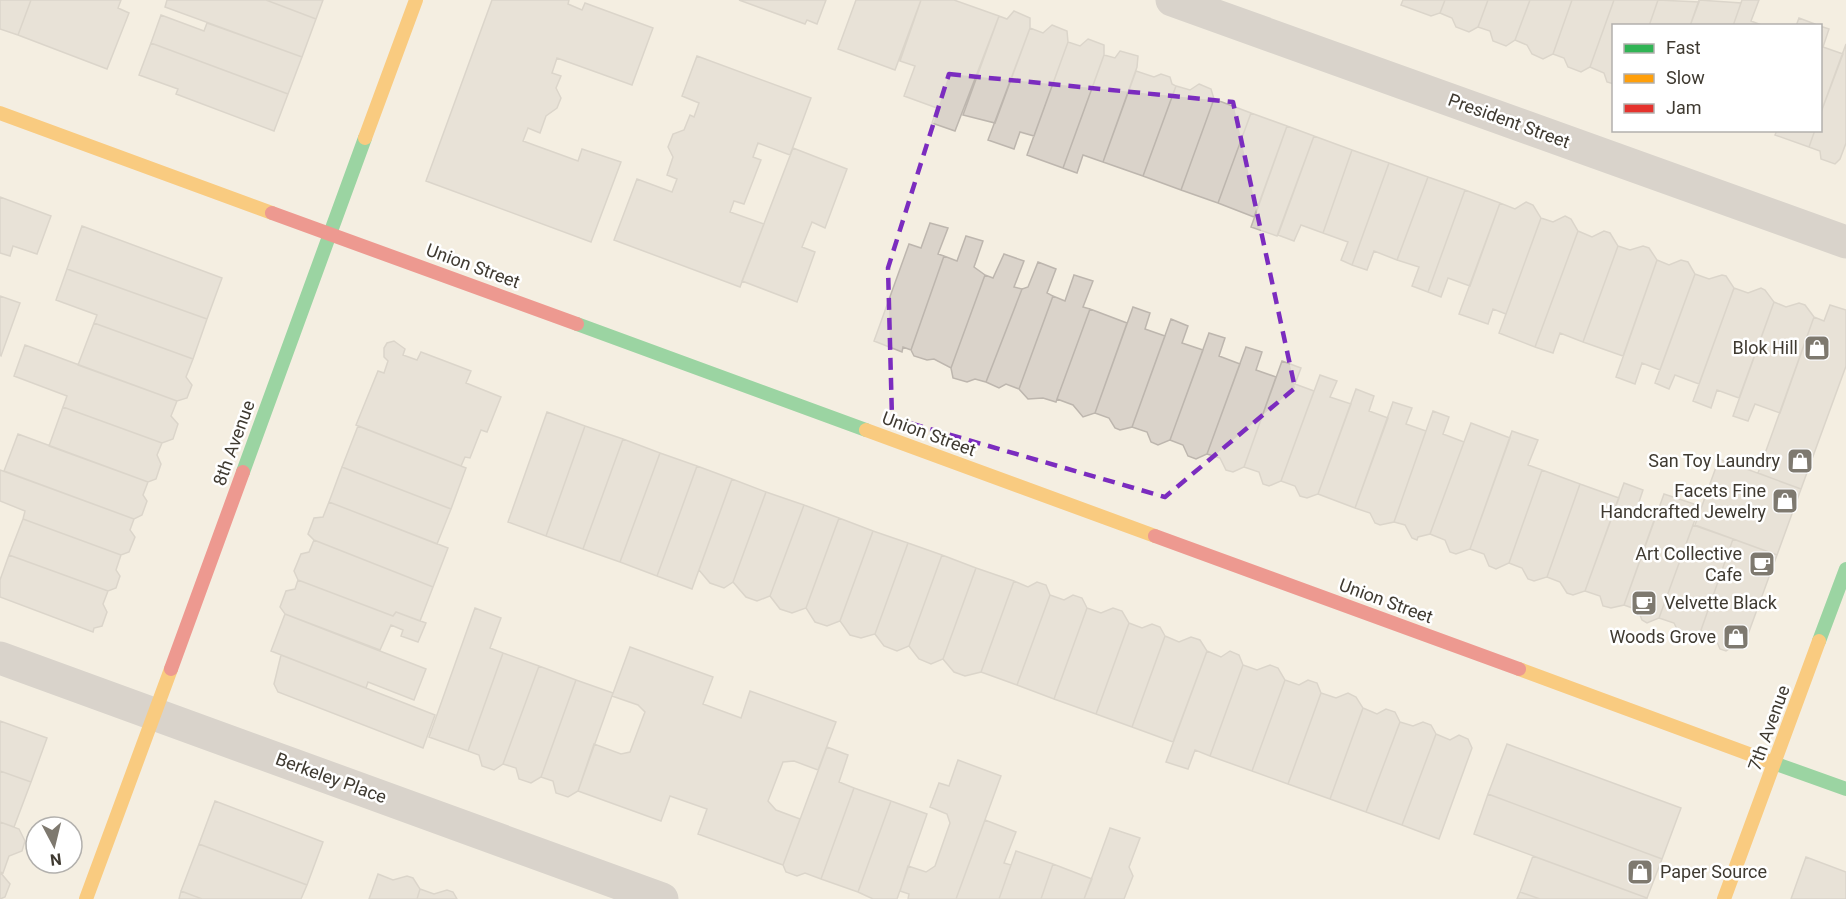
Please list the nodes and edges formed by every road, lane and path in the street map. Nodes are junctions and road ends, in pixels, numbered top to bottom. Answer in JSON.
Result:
{"nodes":[{"id":1,"x":416,"y":0,"type":"edge"},
{"id":2,"x":1172,"y":0,"type":"edge"},
{"id":3,"x":0,"y":112,"type":"edge"},
{"id":4,"x":330,"y":233,"type":"junction"},
{"id":5,"x":1846,"y":242,"type":"edge"},
{"id":6,"x":1846,"y":568,"type":"edge"},
{"id":7,"x":0,"y":658,"type":"edge"},
{"id":8,"x":155,"y":713,"type":"junction"},
{"id":9,"x":1775,"y":764,"type":"junction"},
{"id":10,"x":1846,"y":789,"type":"edge"},
{"id":11,"x":86,"y":899,"type":"edge"},
{"id":12,"x":662,"y":899,"type":"edge"},
{"id":13,"x":1724,"y":899,"type":"edge"}],
"edges":[{"from":1,"to":4,"type":"main road","name":"8th Avenue"},
{"from":2,"to":5,"type":"street","name":"President Street"},
{"from":3,"to":4,"type":"main road","name":"Union Street"},
{"from":4,"to":8,"type":"main road","name":"8th Avenue"},
{"from":4,"to":9,"type":"main road","name":"Union Street"},
{"from":6,"to":9,"type":"main road","name":"7th Avenue"},
{"from":7,"to":8,"type":"street","name":"Berkeley Place"},
{"from":8,"to":11,"type":"main road","name":"8th Avenue"},
{"from":8,"to":12,"type":"street","name":"Berkeley Place"},
{"from":9,"to":10,"type":"main road","name":"Union Street"},
{"from":9,"to":13,"type":"main road","name":"7th Avenue"}]}
